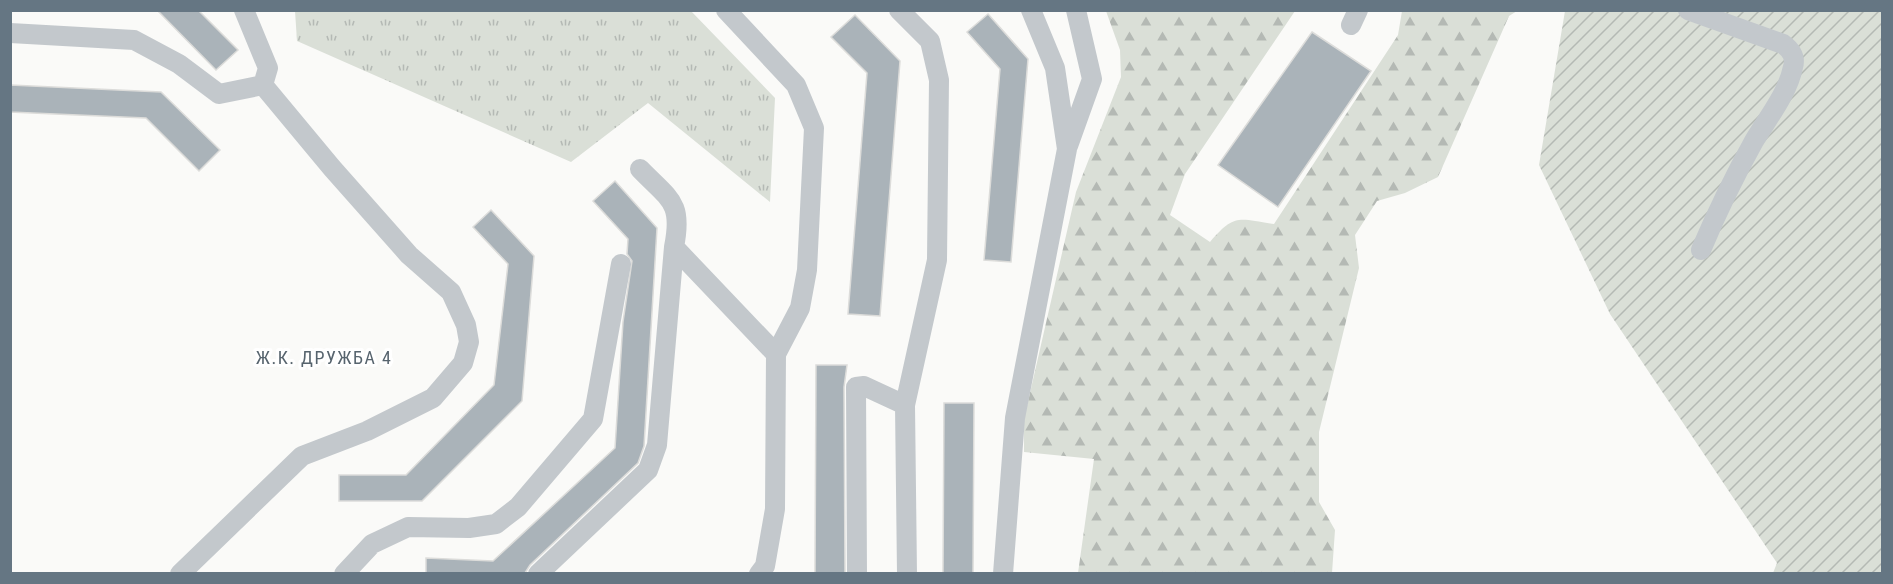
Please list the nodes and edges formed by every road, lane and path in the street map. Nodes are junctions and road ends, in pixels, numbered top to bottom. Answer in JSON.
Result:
{"nodes":[{"id":1,"x":244,"y":10,"type":"edge"},
{"id":2,"x":726,"y":10,"type":"edge"},
{"id":3,"x":899,"y":10,"type":"edge"},
{"id":4,"x":1031,"y":10,"type":"edge"},
{"id":5,"x":1076,"y":10,"type":"edge"},
{"id":6,"x":1688,"y":10,"type":"edge"},
{"id":7,"x":10,"y":33,"type":"edge"},
{"id":8,"x":263,"y":85,"type":"junction"},
{"id":9,"x":1067,"y":149,"type":"junction"},
{"id":10,"x":640,"y":170,"type":"dead end"},
{"id":11,"x":674,"y":248,"type":"junction"},
{"id":12,"x":1701,"y":250,"type":"dead end"},
{"id":13,"x":621,"y":264,"type":"dead end"},
{"id":14,"x":776,"y":354,"type":"junction"},
{"id":15,"x":905,"y":405,"type":"junction"},
{"id":16,"x":180,"y":573,"type":"edge"},
{"id":17,"x":344,"y":573,"type":"edge"},
{"id":18,"x":538,"y":573,"type":"edge"},
{"id":19,"x":759,"y":573,"type":"edge"},
{"id":20,"x":857,"y":573,"type":"edge"},
{"id":21,"x":907,"y":573,"type":"edge"},
{"id":22,"x":1003,"y":573,"type":"edge"}],
"edges":[{"from":1,"to":8,"type":"street"},
{"from":2,"to":14,"type":"street"},
{"from":3,"to":15,"type":"street"},
{"from":4,"to":9,"type":"street"},
{"from":5,"to":9,"type":"street"},
{"from":6,"to":12,"type":"street"},
{"from":7,"to":8,"type":"street"},
{"from":8,"to":16,"type":"street"},
{"from":9,"to":22,"type":"street"},
{"from":10,"to":11,"type":"street"},
{"from":11,"to":14,"type":"street"},
{"from":11,"to":18,"type":"street"},
{"from":13,"to":17,"type":"street"},
{"from":14,"to":19,"type":"street"},
{"from":15,"to":20,"type":"street"},
{"from":15,"to":21,"type":"street"}]}
